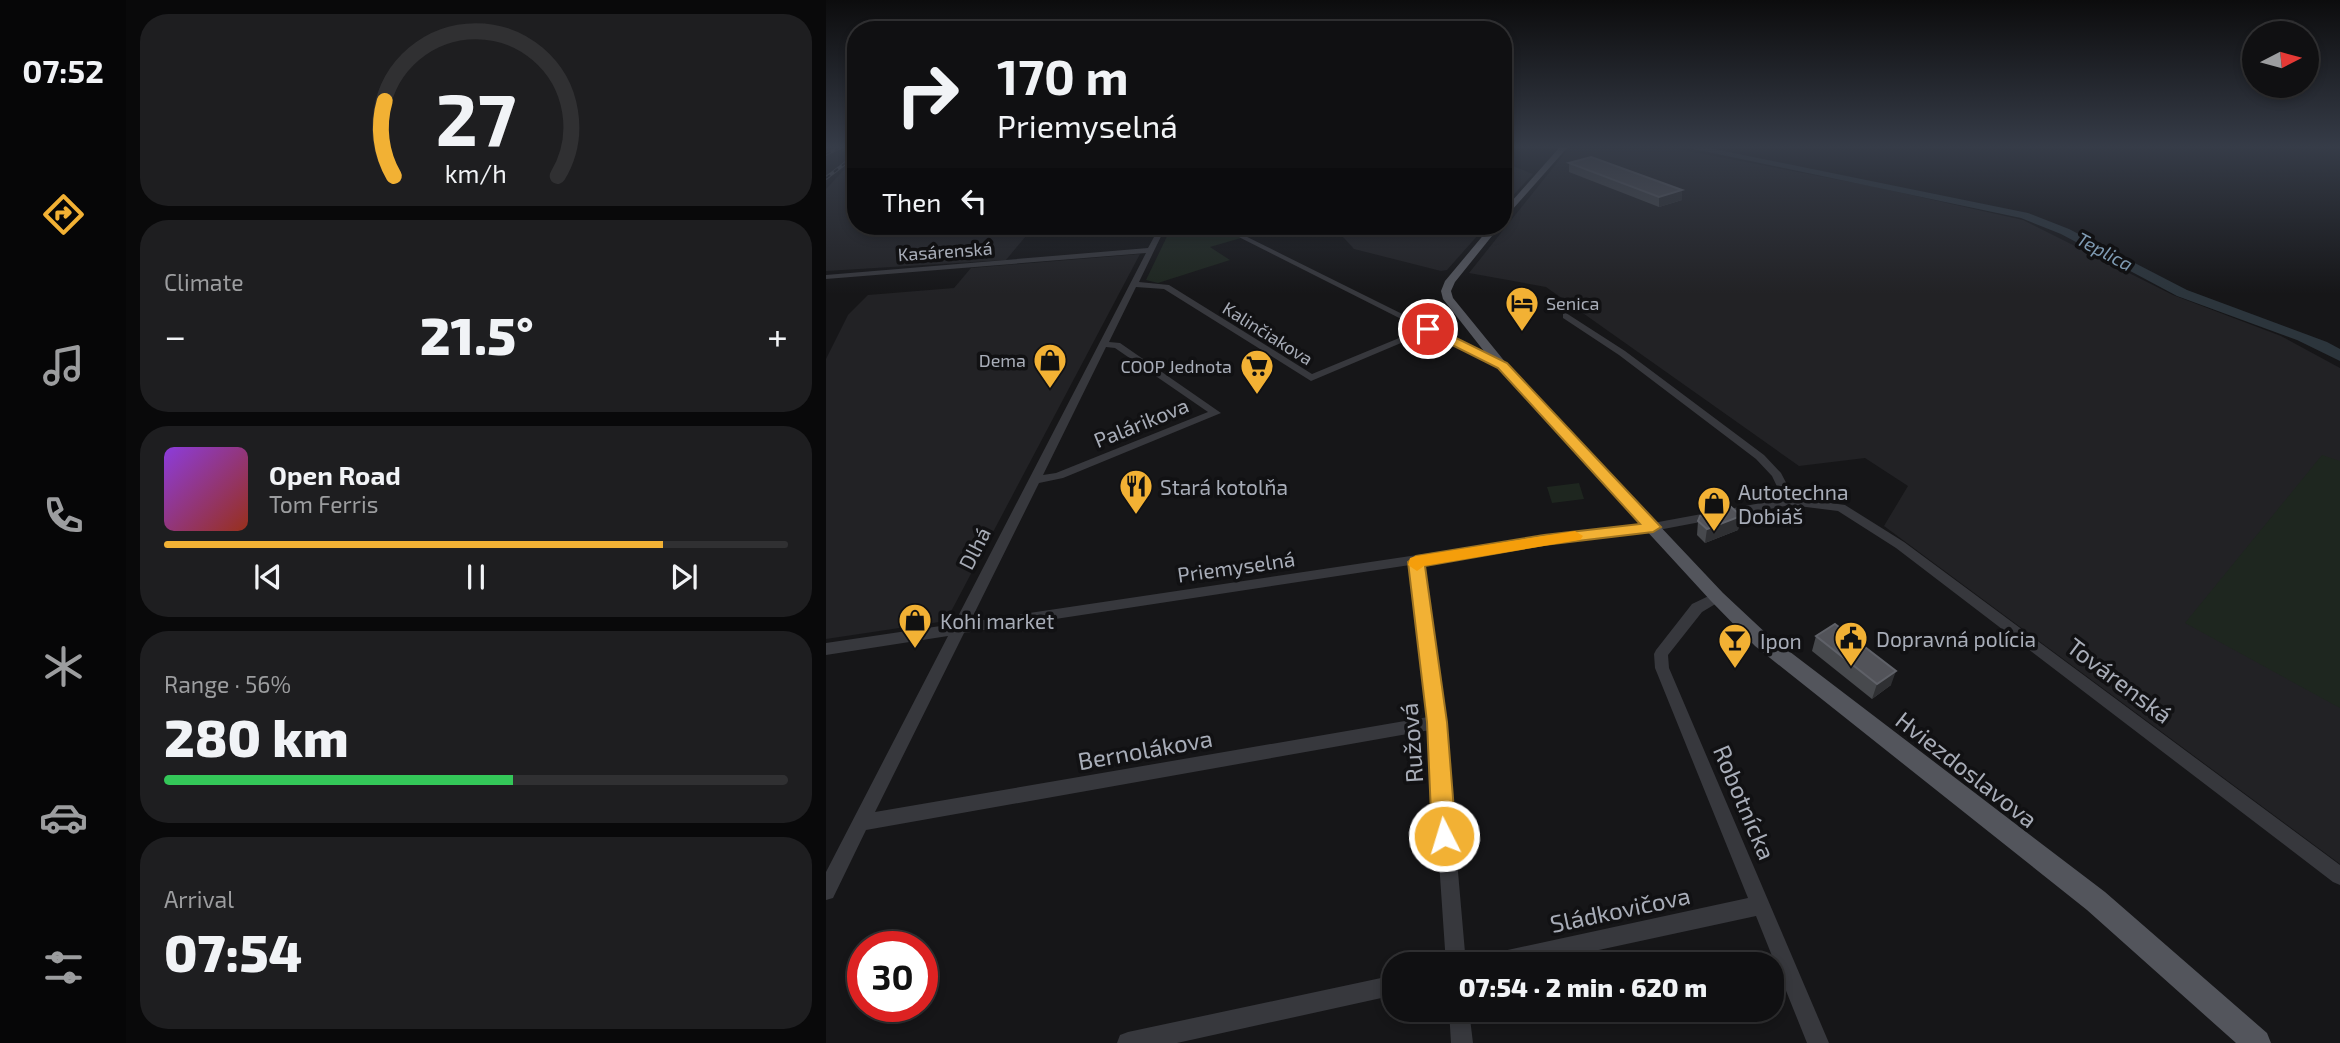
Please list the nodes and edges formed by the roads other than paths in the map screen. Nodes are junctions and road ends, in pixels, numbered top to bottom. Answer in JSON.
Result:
{"nodes":[{"id":1,"x":1158,"y":235,"type":"edge"},
{"id":2,"x":1238,"y":235,"type":"edge"},
{"id":3,"x":1488,"y":235,"type":"edge"},
{"id":4,"x":1150,"y":250,"type":"junction"},
{"id":5,"x":826,"y":277,"type":"edge"},
{"id":6,"x":1133,"y":284,"type":"junction"},
{"id":7,"x":1566,"y":316,"type":"dead end"},
{"id":8,"x":1428,"y":329,"type":"junction"},
{"id":9,"x":1483,"y":343,"type":"junction"},
{"id":10,"x":1104,"y":344,"type":"junction"},
{"id":11,"x":1466,"y":348,"type":"junction"},
{"id":12,"x":1502,"y":366,"type":"junction"},
{"id":13,"x":1034,"y":480,"type":"junction"},
{"id":14,"x":1790,"y":501,"type":"junction"},
{"id":15,"x":1653,"y":527,"type":"junction"},
{"id":16,"x":1416,"y":562,"type":"junction"},
{"id":17,"x":1717,"y":597,"type":"junction"},
{"id":18,"x":958,"y":629,"type":"junction"},
{"id":19,"x":826,"y":649,"type":"edge"},
{"id":20,"x":1437,"y":722,"type":"junction"},
{"id":21,"x":860,"y":823,"type":"junction"},
{"id":22,"x":2340,"y":876,"type":"edge"},
{"id":23,"x":826,"y":891,"type":"edge"},
{"id":24,"x":1762,"y":905,"type":"junction"},
{"id":25,"x":1454,"y":952,"type":"edge"},
{"id":26,"x":1545,"y":952,"type":"edge"},
{"id":27,"x":1382,"y":988,"type":"edge"},
{"id":28,"x":1460,"y":1022,"type":"edge"},
{"id":29,"x":1179,"y":1037,"type":"edge"},
{"id":30,"x":1128,"y":1043,"type":"edge"},
{"id":31,"x":1462,"y":1043,"type":"edge"},
{"id":32,"x":1818,"y":1043,"type":"edge"},
{"id":33,"x":2257,"y":1043,"type":"edge"}],
"edges":[{"from":1,"to":4,"type":"street","name":"Dlhá"},
{"from":2,"to":8,"type":"street","name":"Hviezdoslavova"},
{"from":3,"to":9,"type":"main road","name":"Hviezdoslavova"},
{"from":4,"to":5,"type":"street","name":"Kasárenská"},
{"from":4,"to":6,"type":"street","name":"Dlhá"},
{"from":6,"to":8,"type":"street","name":"Kalinčiakova"},
{"from":6,"to":10,"type":"street","name":"Dlhá"},
{"from":7,"to":14,"type":"street"},
{"from":8,"to":11,"type":"street","name":"Hviezdoslavova"},
{"from":9,"to":11,"type":"street"},
{"from":9,"to":12,"type":"main road","name":"Hviezdoslavova"},
{"from":10,"to":13,"type":"street","name":"Dlhá"},
{"from":10,"to":13,"type":"street","name":"Palárikova"},
{"from":11,"to":12,"type":"street","name":"Hviezdoslavova"},
{"from":12,"to":15,"type":"main road","name":"Hviezdoslavova"},
{"from":13,"to":18,"type":"street","name":"Dlhá"},
{"from":14,"to":15,"type":"street"},
{"from":14,"to":22,"type":"street","name":"Továrenská"},
{"from":15,"to":16,"type":"street","name":"Priemyselná"},
{"from":15,"to":17,"type":"main road","name":"Hviezdoslavova"},
{"from":16,"to":18,"type":"street","name":"Priemyselná"},
{"from":16,"to":20,"type":"street","name":"Ružová"},
{"from":17,"to":24,"type":"street","name":"Robotnícka"},
{"from":17,"to":33,"type":"main road","name":"Hviezdoslavova"},
{"from":18,"to":19,"type":"street","name":"Priemyselná"},
{"from":18,"to":21,"type":"street","name":"Dlhá"},
{"from":20,"to":21,"type":"street","name":"Bernolákova"},
{"from":20,"to":25,"type":"street","name":"Ružová"},
{"from":21,"to":23,"type":"street","name":"Dlhá"},
{"from":24,"to":26,"type":"street","name":"Sládkovičova"},
{"from":24,"to":32,"type":"street","name":"Robotnícka"},
{"from":27,"to":29,"type":"street"},
{"from":28,"to":31,"type":"street"},
{"from":29,"to":30,"type":"street"}]}
